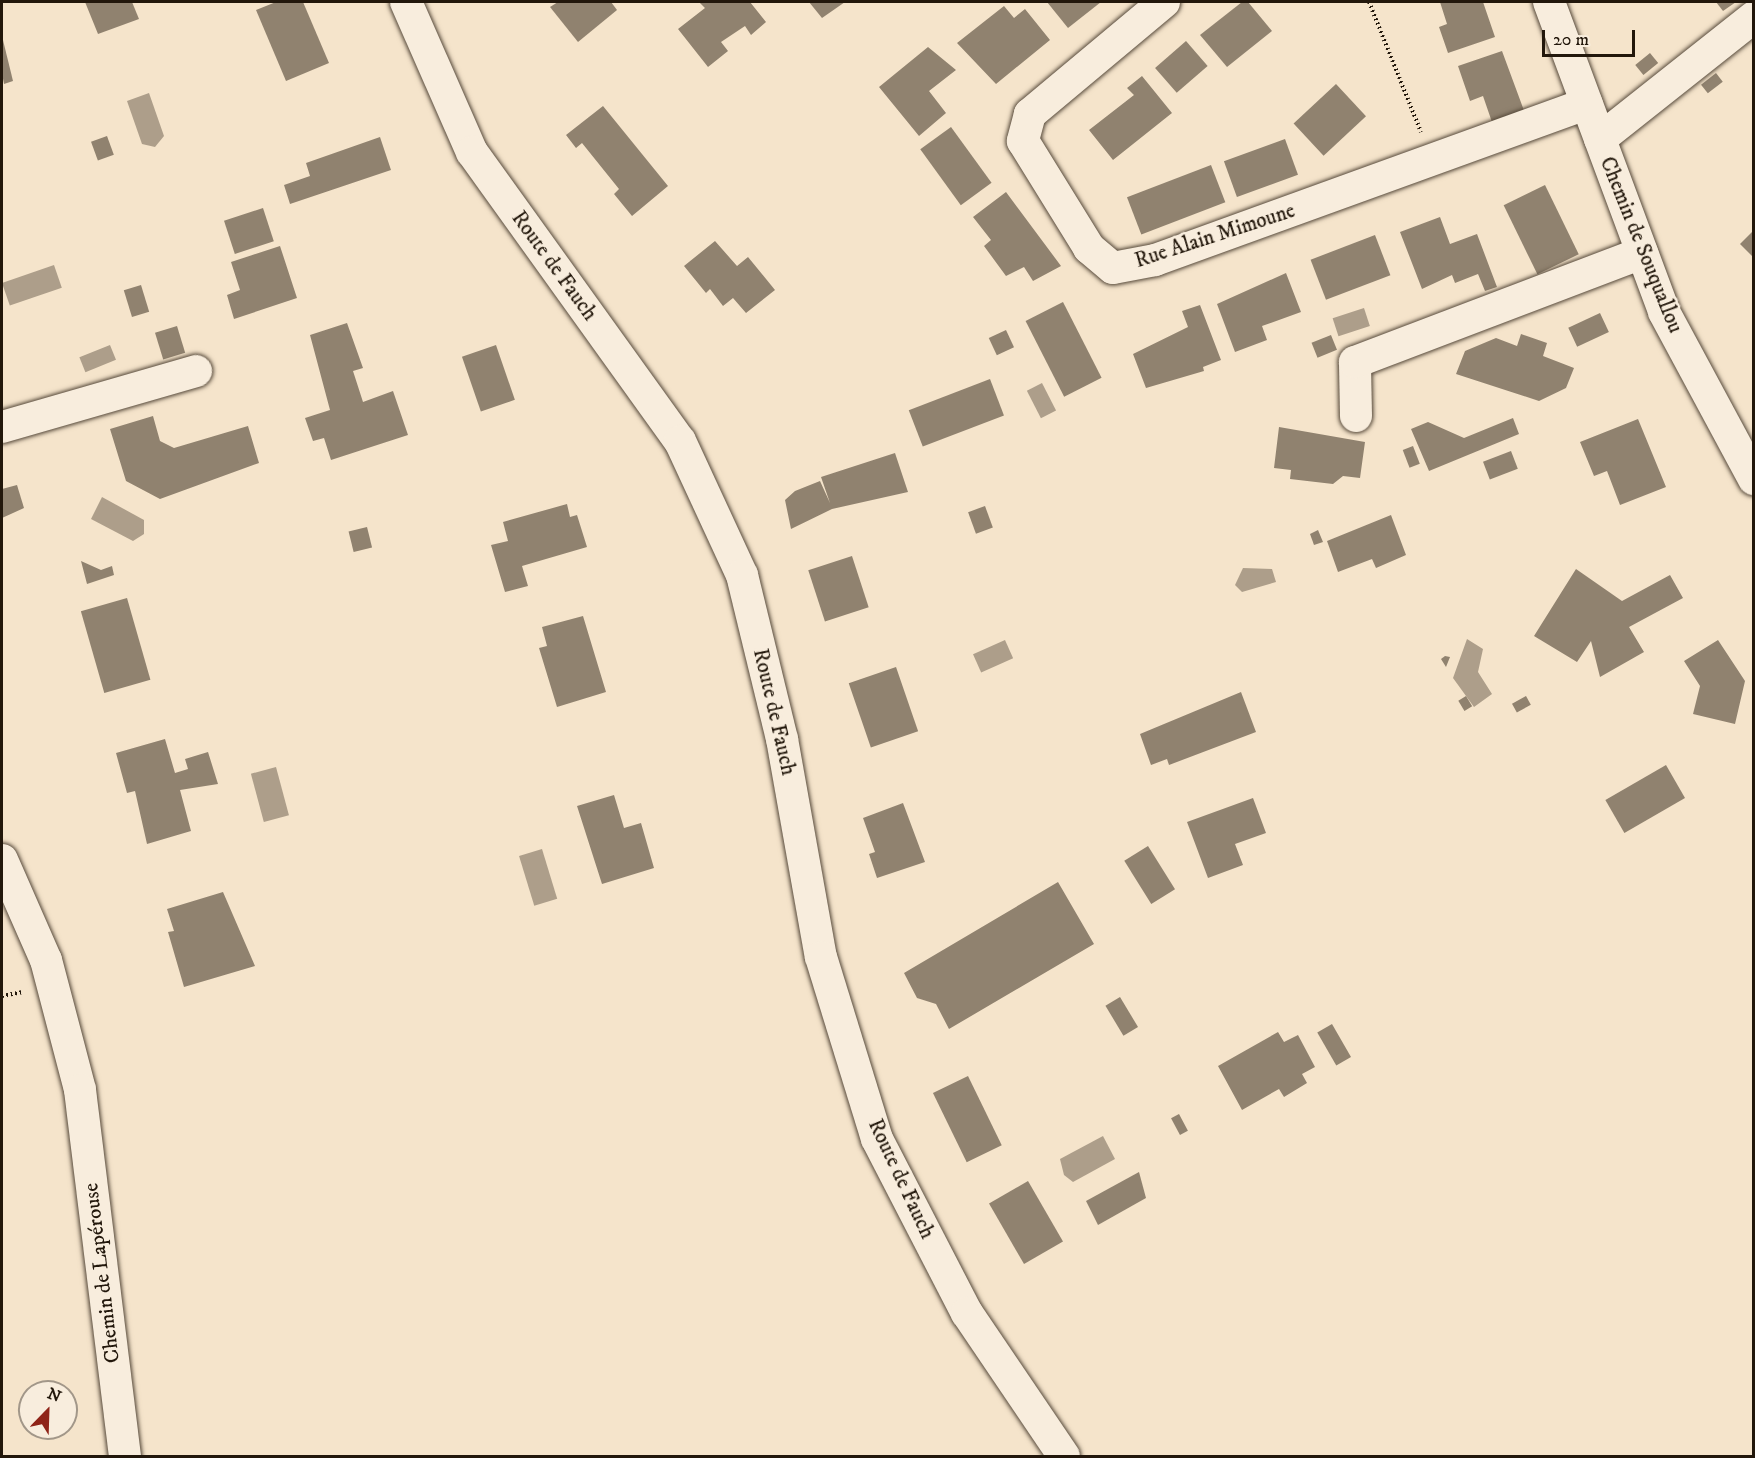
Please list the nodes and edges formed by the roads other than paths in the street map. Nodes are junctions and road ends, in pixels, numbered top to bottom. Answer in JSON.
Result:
{"nodes":[{"id":1,"x":406,"y":2,"type":"edge"},
{"id":2,"x":1164,"y":2,"type":"edge"},
{"id":3,"x":1549,"y":2,"type":"edge"},
{"id":4,"x":1754,"y":17,"type":"edge"},
{"id":5,"x":1587,"y":104,"type":"junction"},
{"id":6,"x":1600,"y":139,"type":"junction"},
{"id":7,"x":1642,"y":252,"type":"junction"},
{"id":8,"x":196,"y":371,"type":"dead end"},
{"id":9,"x":1356,"y":416,"type":"dead end"},
{"id":10,"x":2,"y":427,"type":"edge"},
{"id":11,"x":1754,"y":479,"type":"edge"},
{"id":12,"x":2,"y":860,"type":"edge"},
{"id":13,"x":125,"y":1456,"type":"edge"},
{"id":14,"x":1064,"y":1456,"type":"edge"}],
"edges":[{"from":1,"to":14,"type":"street","name":"Route de Fauch"},
{"from":2,"to":5,"type":"street","name":"Rue Alain Mimoune"},
{"from":3,"to":5,"type":"street","name":"Chemin de Souquallou"},
{"from":4,"to":6,"type":"street"},
{"from":5,"to":6,"type":"street","name":"Chemin de Souquallou"},
{"from":6,"to":7,"type":"street","name":"Chemin de Souquallou"},
{"from":7,"to":9,"type":"street"},
{"from":7,"to":11,"type":"street","name":"Chemin de Souquallou"},
{"from":8,"to":10,"type":"street"},
{"from":12,"to":13,"type":"street","name":"Chemin de Lapérouse"}]}
